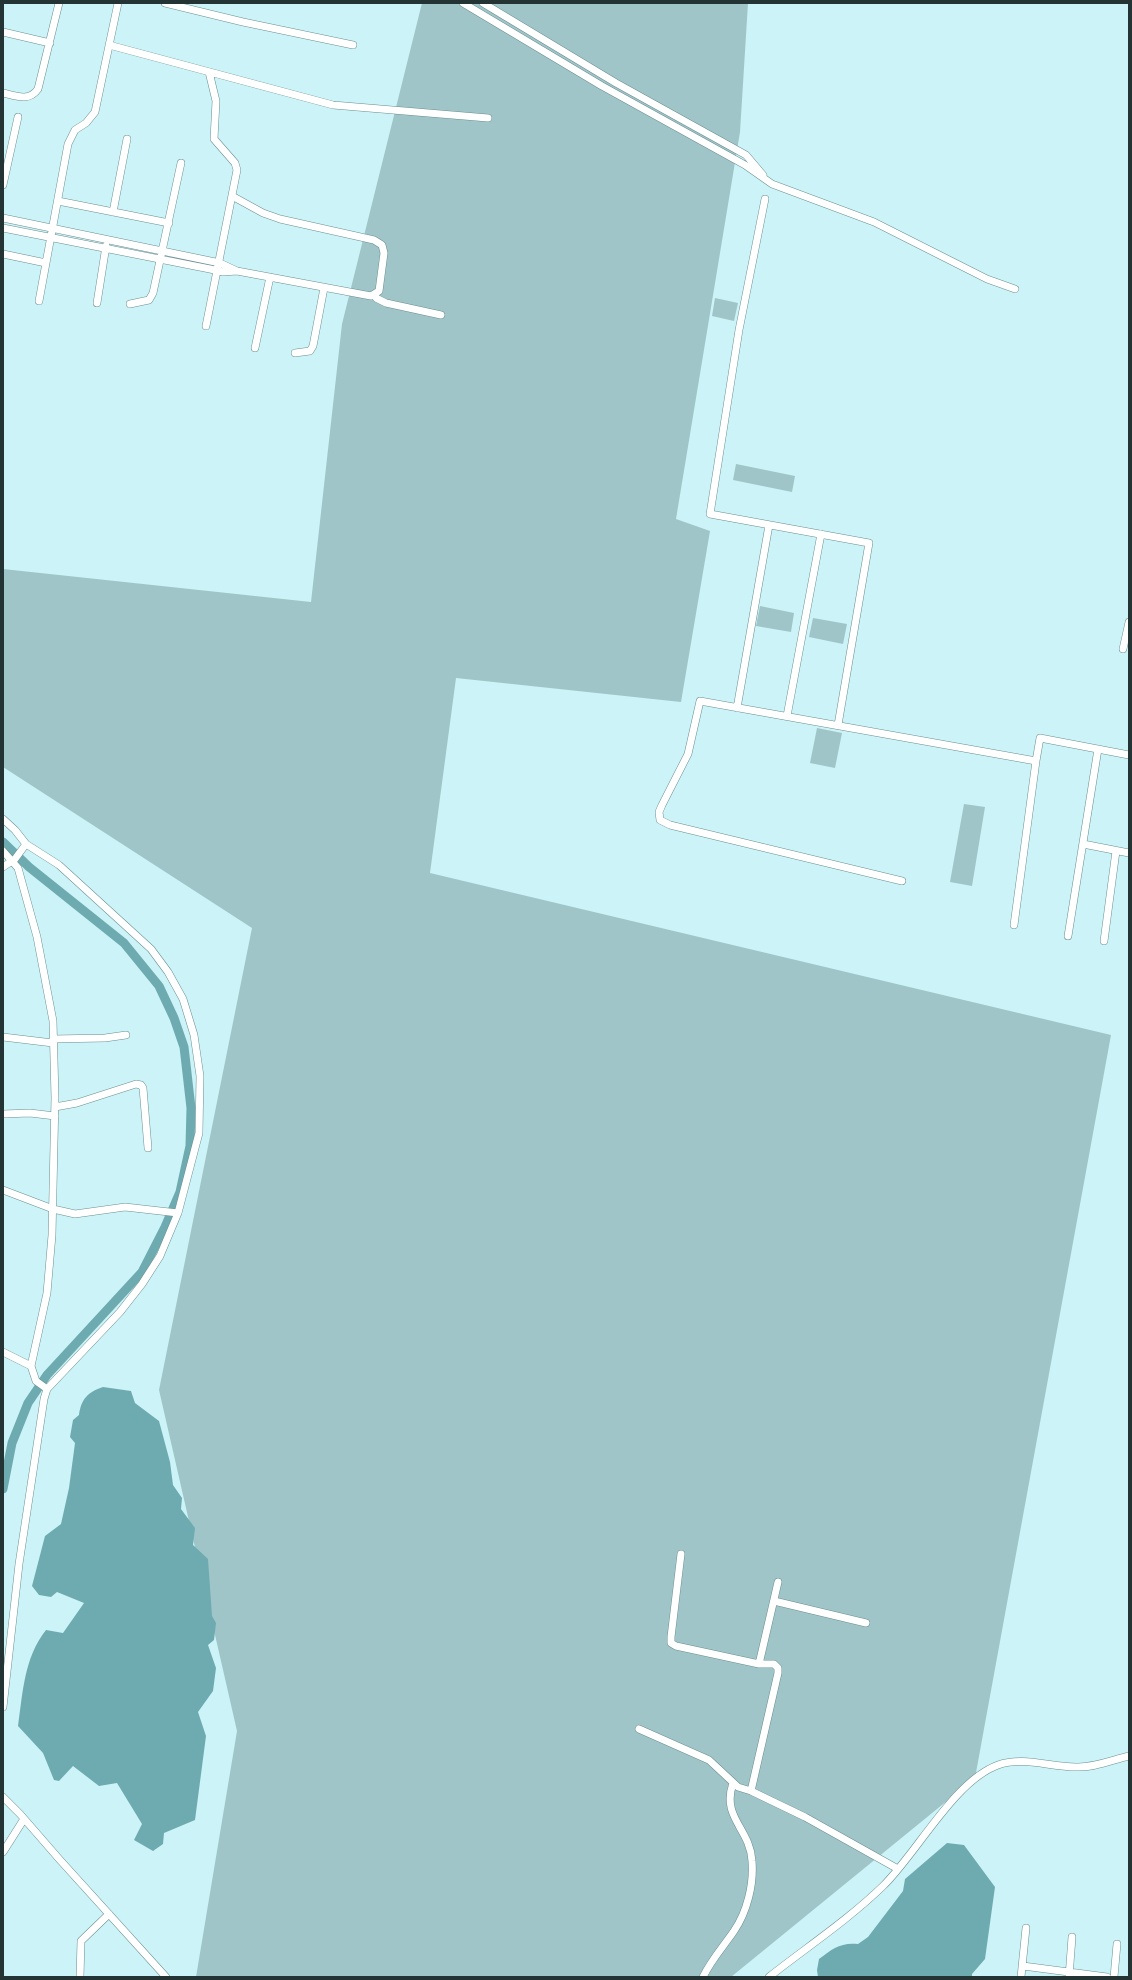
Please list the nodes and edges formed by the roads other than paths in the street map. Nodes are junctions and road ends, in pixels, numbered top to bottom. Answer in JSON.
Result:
{"nodes":[{"id":1,"x":59,"y":3,"type":"edge"},
{"id":2,"x":118,"y":3,"type":"edge"},
{"id":3,"x":165,"y":3,"type":"edge"},
{"id":4,"x":463,"y":3,"type":"edge"},
{"id":5,"x":483,"y":3,"type":"edge"},
{"id":6,"x":3,"y":32,"type":"edge"},
{"id":7,"x":50,"y":43,"type":"junction"},
{"id":8,"x":109,"y":45,"type":"junction"},
{"id":9,"x":353,"y":45,"type":"dead end"},
{"id":10,"x":209,"y":72,"type":"junction"},
{"id":11,"x":3,"y":93,"type":"edge"},
{"id":12,"x":18,"y":117,"type":"dead end"},
{"id":13,"x":488,"y":118,"type":"dead end"},
{"id":14,"x":127,"y":139,"type":"dead end"},
{"id":15,"x":181,"y":163,"type":"dead end"},
{"id":16,"x":772,"y":184,"type":"junction"},
{"id":17,"x":3,"y":185,"type":"edge"},
{"id":18,"x":232,"y":196,"type":"junction"},
{"id":19,"x":765,"y":199,"type":"dead end"},
{"id":20,"x":58,"y":201,"type":"junction"},
{"id":21,"x":113,"y":212,"type":"junction"},
{"id":22,"x":3,"y":218,"type":"edge"},
{"id":23,"x":169,"y":223,"type":"junction"},
{"id":24,"x":3,"y":228,"type":"edge"},
{"id":25,"x":53,"y":228,"type":"junction"},
{"id":26,"x":51,"y":238,"type":"junction"},
{"id":27,"x":108,"y":240,"type":"junction"},
{"id":28,"x":106,"y":249,"type":"junction"},
{"id":29,"x":162,"y":250,"type":"junction"},
{"id":30,"x":3,"y":254,"type":"edge"},
{"id":31,"x":160,"y":260,"type":"junction"},
{"id":32,"x":46,"y":263,"type":"junction"},
{"id":33,"x":220,"y":263,"type":"junction"},
{"id":34,"x":217,"y":271,"type":"junction"},
{"id":35,"x":237,"y":271,"type":"junction"},
{"id":36,"x":270,"y":277,"type":"junction"},
{"id":37,"x":324,"y":288,"type":"junction"},
{"id":38,"x":1015,"y":290,"type":"dead end"},
{"id":39,"x":375,"y":294,"type":"junction"},
{"id":40,"x":38,"y":301,"type":"dead end"},
{"id":41,"x":97,"y":303,"type":"dead end"},
{"id":42,"x":130,"y":304,"type":"dead end"},
{"id":43,"x":441,"y":314,"type":"dead end"},
{"id":44,"x":206,"y":326,"type":"dead end"},
{"id":45,"x":255,"y":348,"type":"dead end"},
{"id":46,"x":295,"y":352,"type":"dead end"},
{"id":47,"x":769,"y":525,"type":"junction"},
{"id":48,"x":821,"y":534,"type":"junction"},
{"id":49,"x":1129,"y":622,"type":"edge"},
{"id":50,"x":1123,"y":649,"type":"dead end"},
{"id":51,"x":737,"y":708,"type":"junction"},
{"id":52,"x":787,"y":716,"type":"junction"},
{"id":53,"x":838,"y":725,"type":"junction"},
{"id":54,"x":1098,"y":749,"type":"junction"},
{"id":55,"x":1129,"y":755,"type":"edge"},
{"id":56,"x":1036,"y":761,"type":"junction"},
{"id":57,"x":3,"y":819,"type":"edge"},
{"id":58,"x":26,"y":844,"type":"junction"},
{"id":59,"x":1083,"y":844,"type":"junction"},
{"id":60,"x":3,"y":851,"type":"edge"},
{"id":61,"x":1116,"y":851,"type":"junction"},
{"id":62,"x":1129,"y":853,"type":"edge"},
{"id":63,"x":13,"y":860,"type":"junction"},
{"id":64,"x":3,"y":867,"type":"edge"},
{"id":65,"x":902,"y":881,"type":"dead end"},
{"id":66,"x":1014,"y":925,"type":"dead end"},
{"id":67,"x":1068,"y":936,"type":"dead end"},
{"id":68,"x":1104,"y":941,"type":"dead end"},
{"id":69,"x":126,"y":1035,"type":"dead end"},
{"id":70,"x":3,"y":1037,"type":"edge"},
{"id":71,"x":53,"y":1041,"type":"junction"},
{"id":72,"x":55,"y":1107,"type":"junction"},
{"id":73,"x":3,"y":1114,"type":"edge"},
{"id":74,"x":55,"y":1116,"type":"junction"},
{"id":75,"x":148,"y":1148,"type":"dead end"},
{"id":76,"x":3,"y":1190,"type":"edge"},
{"id":77,"x":53,"y":1209,"type":"junction"},
{"id":78,"x":173,"y":1213,"type":"junction"},
{"id":79,"x":3,"y":1352,"type":"edge"},
{"id":80,"x":31,"y":1366,"type":"junction"},
{"id":81,"x":45,"y":1388,"type":"junction"},
{"id":82,"x":681,"y":1554,"type":"dead end"},
{"id":83,"x":778,"y":1582,"type":"dead end"},
{"id":84,"x":774,"y":1601,"type":"junction"},
{"id":85,"x":866,"y":1623,"type":"dead end"},
{"id":86,"x":759,"y":1664,"type":"junction"},
{"id":87,"x":3,"y":1706,"type":"edge"},
{"id":88,"x":640,"y":1729,"type":"dead end"},
{"id":89,"x":1129,"y":1756,"type":"edge"},
{"id":90,"x":733,"y":1783,"type":"junction"},
{"id":91,"x":751,"y":1791,"type":"junction"},
{"id":92,"x":3,"y":1797,"type":"edge"},
{"id":93,"x":24,"y":1819,"type":"junction"},
{"id":94,"x":3,"y":1852,"type":"edge"},
{"id":95,"x":898,"y":1869,"type":"junction"},
{"id":96,"x":109,"y":1914,"type":"junction"},
{"id":97,"x":1026,"y":1928,"type":"dead end"},
{"id":98,"x":1072,"y":1937,"type":"dead end"},
{"id":99,"x":1117,"y":1944,"type":"dead end"},
{"id":100,"x":1022,"y":1966,"type":"junction"},
{"id":101,"x":1069,"y":1975,"type":"edge"},
{"id":102,"x":80,"y":1977,"type":"edge"},
{"id":103,"x":166,"y":1977,"type":"edge"},
{"id":104,"x":703,"y":1977,"type":"edge"},
{"id":105,"x":769,"y":1977,"type":"edge"},
{"id":106,"x":1021,"y":1977,"type":"edge"},
{"id":107,"x":1107,"y":1977,"type":"edge"},
{"id":108,"x":1114,"y":1977,"type":"edge"}],
"edges":[{"from":1,"to":7,"type":"street"},
{"from":2,"to":8,"type":"street"},
{"from":3,"to":9,"type":"street"},
{"from":4,"to":16,"type":"street"},
{"from":5,"to":16,"type":"street"},
{"from":6,"to":7,"type":"street"},
{"from":7,"to":11,"type":"street"},
{"from":8,"to":10,"type":"street"},
{"from":8,"to":20,"type":"street"},
{"from":10,"to":13,"type":"street"},
{"from":10,"to":18,"type":"street"},
{"from":12,"to":17,"type":"street"},
{"from":14,"to":21,"type":"street"},
{"from":15,"to":23,"type":"street"},
{"from":16,"to":38,"type":"street"},
{"from":18,"to":33,"type":"street"},
{"from":18,"to":39,"type":"street"},
{"from":19,"to":47,"type":"street"},
{"from":20,"to":21,"type":"street"},
{"from":20,"to":25,"type":"street"},
{"from":21,"to":23,"type":"street"},
{"from":22,"to":25,"type":"street"},
{"from":23,"to":29,"type":"street"},
{"from":24,"to":26,"type":"street"},
{"from":25,"to":26,"type":"street"},
{"from":25,"to":27,"type":"street"},
{"from":26,"to":28,"type":"street"},
{"from":26,"to":32,"type":"street"},
{"from":27,"to":28,"type":"street"},
{"from":27,"to":29,"type":"street"},
{"from":28,"to":31,"type":"street"},
{"from":28,"to":41,"type":"street"},
{"from":29,"to":31,"type":"street"},
{"from":29,"to":33,"type":"street"},
{"from":30,"to":32,"type":"street"},
{"from":31,"to":34,"type":"street"},
{"from":31,"to":42,"type":"street"},
{"from":32,"to":40,"type":"street"},
{"from":33,"to":34,"type":"street"},
{"from":33,"to":35,"type":"street"},
{"from":34,"to":35,"type":"street"},
{"from":34,"to":44,"type":"street"},
{"from":35,"to":36,"type":"street"},
{"from":36,"to":37,"type":"street"},
{"from":36,"to":45,"type":"street"},
{"from":37,"to":39,"type":"street"},
{"from":37,"to":46,"type":"street"},
{"from":39,"to":43,"type":"street"},
{"from":47,"to":48,"type":"street"},
{"from":47,"to":51,"type":"street"},
{"from":48,"to":52,"type":"street"},
{"from":48,"to":53,"type":"street"},
{"from":49,"to":50,"type":"street"},
{"from":51,"to":52,"type":"street"},
{"from":51,"to":65,"type":"street"},
{"from":52,"to":53,"type":"street"},
{"from":53,"to":56,"type":"street"},
{"from":54,"to":55,"type":"street"},
{"from":54,"to":56,"type":"street"},
{"from":54,"to":59,"type":"street"},
{"from":56,"to":66,"type":"street"},
{"from":57,"to":58,"type":"street"},
{"from":58,"to":63,"type":"street"},
{"from":58,"to":78,"type":"street"},
{"from":59,"to":61,"type":"street"},
{"from":59,"to":67,"type":"street"},
{"from":60,"to":63,"type":"street"},
{"from":61,"to":62,"type":"street"},
{"from":61,"to":68,"type":"street"},
{"from":63,"to":64,"type":"street"},
{"from":63,"to":71,"type":"street"},
{"from":69,"to":71,"type":"street"},
{"from":70,"to":71,"type":"street"},
{"from":71,"to":72,"type":"street"},
{"from":72,"to":74,"type":"street"},
{"from":72,"to":75,"type":"street"},
{"from":73,"to":74,"type":"street"},
{"from":74,"to":77,"type":"street"},
{"from":76,"to":77,"type":"street"},
{"from":77,"to":78,"type":"street"},
{"from":77,"to":80,"type":"street"},
{"from":78,"to":81,"type":"street"},
{"from":79,"to":80,"type":"street"},
{"from":80,"to":81,"type":"street"},
{"from":81,"to":87,"type":"street"},
{"from":82,"to":86,"type":"street"},
{"from":83,"to":84,"type":"street"},
{"from":84,"to":85,"type":"street"},
{"from":84,"to":86,"type":"street"},
{"from":86,"to":91,"type":"street"},
{"from":88,"to":90,"type":"street"},
{"from":89,"to":95,"type":"street"},
{"from":90,"to":91,"type":"street"},
{"from":90,"to":104,"type":"street"},
{"from":91,"to":95,"type":"street"},
{"from":92,"to":93,"type":"street"},
{"from":93,"to":94,"type":"street"},
{"from":93,"to":96,"type":"street"},
{"from":95,"to":105,"type":"street"},
{"from":96,"to":102,"type":"street"},
{"from":96,"to":103,"type":"street"},
{"from":97,"to":100,"type":"street"},
{"from":98,"to":101,"type":"street"},
{"from":99,"to":108,"type":"street"},
{"from":100,"to":101,"type":"street"},
{"from":100,"to":106,"type":"street"},
{"from":101,"to":107,"type":"street"}]}
